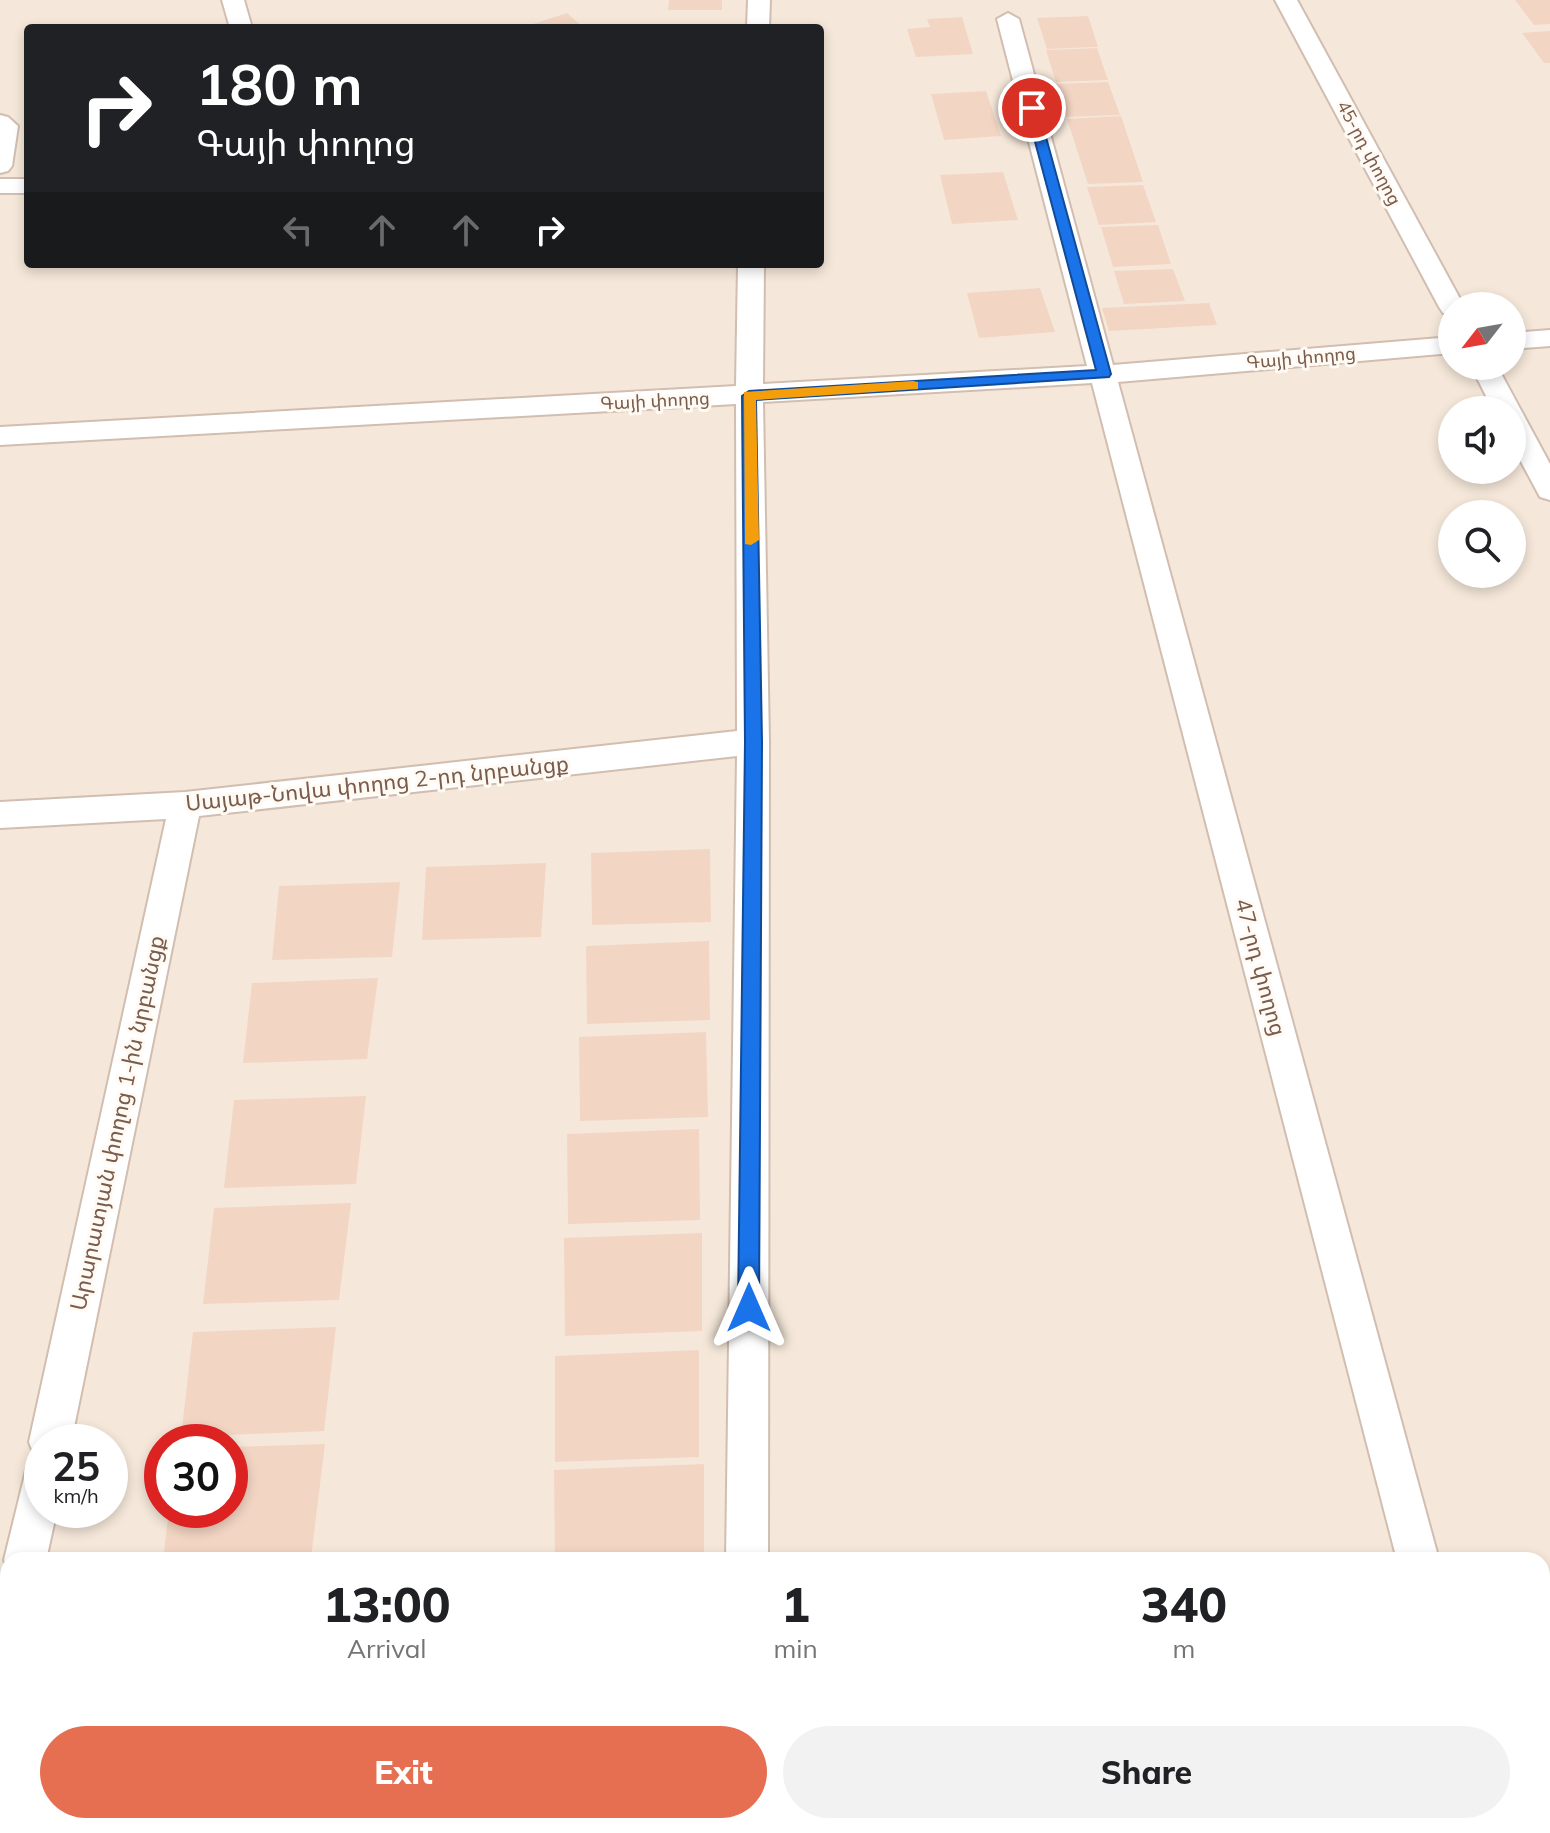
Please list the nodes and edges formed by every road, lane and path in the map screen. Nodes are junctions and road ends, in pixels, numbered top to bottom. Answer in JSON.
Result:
{"nodes":[{"id":1,"x":233,"y":0,"type":"edge"},
{"id":2,"x":759,"y":0,"type":"edge"},
{"id":3,"x":1286,"y":0,"type":"edge"},
{"id":4,"x":1008,"y":19,"type":"dead end"},
{"id":5,"x":240,"y":24,"type":"edge"},
{"id":6,"x":758,"y":24,"type":"edge"},
{"id":7,"x":11,"y":123,"type":"edge"},
{"id":8,"x":0,"y":166,"type":"edge"},
{"id":9,"x":0,"y":186,"type":"edge"},
{"id":10,"x":24,"y":186,"type":"edge"},
{"id":11,"x":751,"y":268,"type":"edge"},
{"id":12,"x":1444,"y":292,"type":"edge"},
{"id":13,"x":1550,"y":338,"type":"edge"},
{"id":14,"x":1526,"y":340,"type":"edge"},
{"id":15,"x":1438,"y":346,"type":"edge"},
{"id":16,"x":1104,"y":374,"type":"junction"},
{"id":17,"x":749,"y":396,"type":"junction"},
{"id":18,"x":0,"y":436,"type":"edge"},
{"id":19,"x":1526,"y":445,"type":"edge"},
{"id":20,"x":1550,"y":490,"type":"edge"},
{"id":21,"x":753,"y":742,"type":"junction"},
{"id":22,"x":185,"y":805,"type":"junction"},
{"id":23,"x":0,"y":815,"type":"edge"},
{"id":24,"x":54,"y":1424,"type":"edge"},
{"id":25,"x":32,"y":1528,"type":"edge"},
{"id":26,"x":27,"y":1552,"type":"edge"},
{"id":27,"x":747,"y":1552,"type":"edge"},
{"id":28,"x":1416,"y":1552,"type":"edge"}],
"edges":[{"from":1,"to":5,"type":"street"},
{"from":2,"to":6,"type":"street"},
{"from":3,"to":12,"type":"street","name":"45-րդ փողոց"},
{"from":4,"to":16,"type":"street","name":"47-րդ փողոց"},
{"from":7,"to":8,"type":"street"},
{"from":9,"to":10,"type":"street"},
{"from":11,"to":17,"type":"street"},
{"from":13,"to":14,"type":"street"},
{"from":15,"to":16,"type":"street","name":"Գայի փողոց"},
{"from":16,"to":17,"type":"street","name":"Գայի փողոց"},
{"from":16,"to":28,"type":"street","name":"47-րդ փողոց"},
{"from":17,"to":18,"type":"street","name":"Գայի փողոց"},
{"from":17,"to":21,"type":"street"},
{"from":19,"to":20,"type":"street"},
{"from":21,"to":22,"type":"street","name":"Սայաթ-Նովա փողոց 2-րդ նրբանցք"},
{"from":21,"to":27,"type":"street"},
{"from":22,"to":23,"type":"street","name":"Սայաթ-Նովա փողոց 2-րդ նրբանցք"},
{"from":22,"to":24,"type":"street","name":"Արարատյան փողոց 1-ին նրբանցք"},
{"from":25,"to":26,"type":"street"}]}
